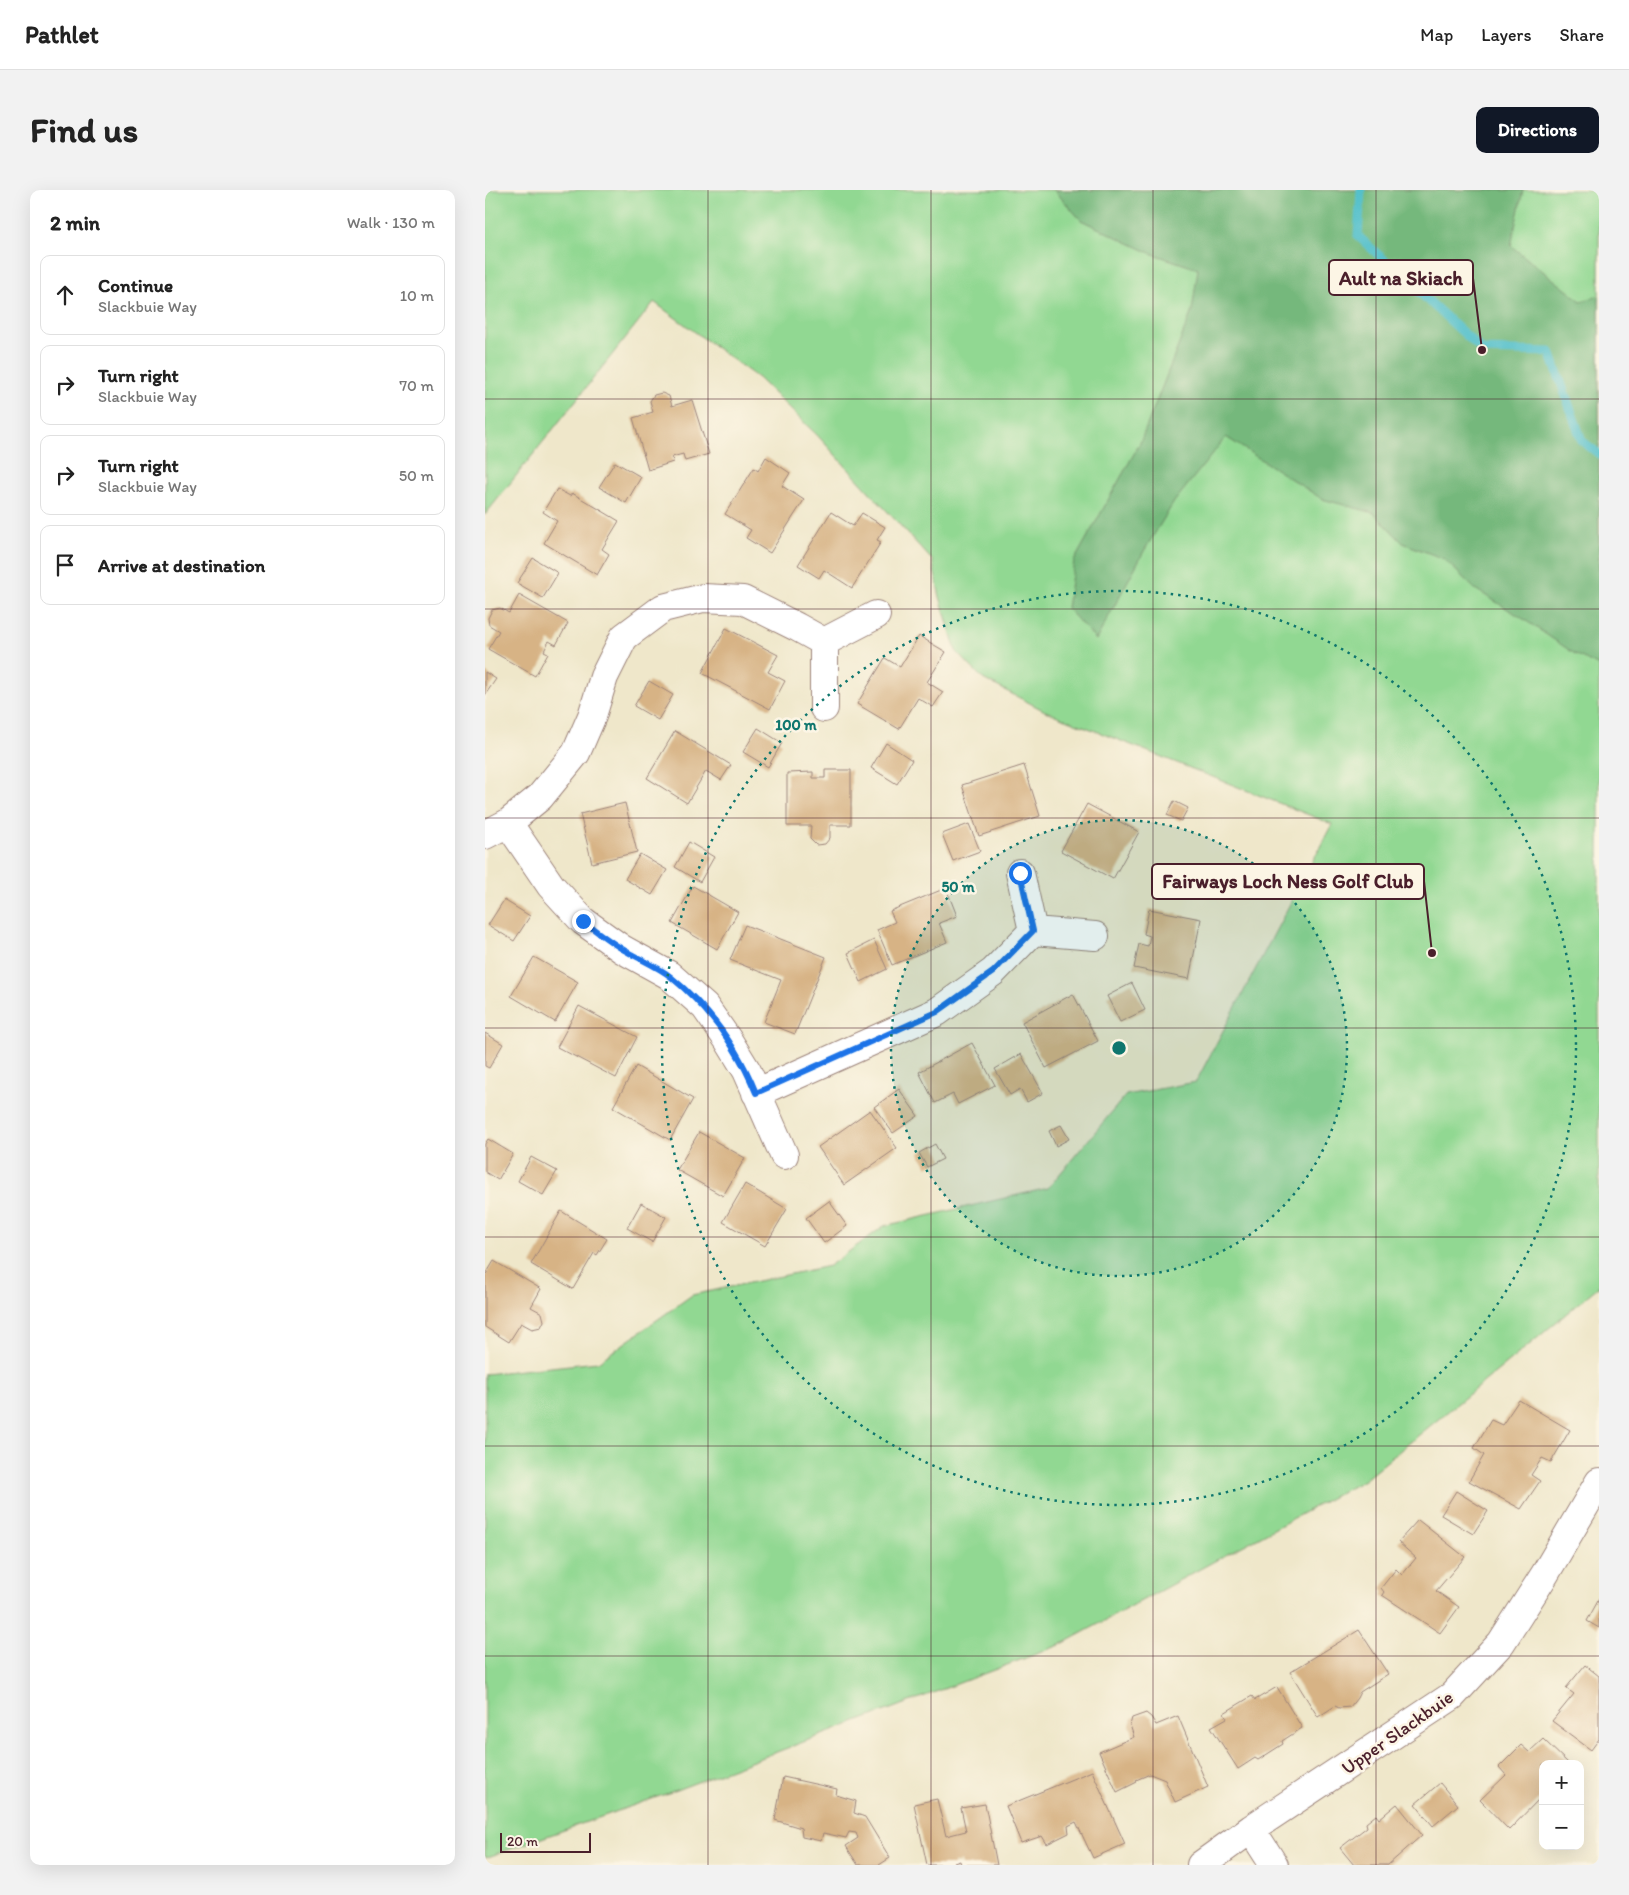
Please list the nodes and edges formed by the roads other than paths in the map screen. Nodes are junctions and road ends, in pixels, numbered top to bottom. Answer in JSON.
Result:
{"nodes":[{"id":1,"x":876,"y":615,"type":"dead end"},
{"id":2,"x":823,"y":642,"type":"junction"},
{"id":3,"x":824,"y":708,"type":"dead end"},
{"id":4,"x":497,"y":829,"type":"edge"},
{"id":5,"x":1020,"y":873,"type":"dead end"},
{"id":6,"x":1033,"y":931,"type":"junction"},
{"id":7,"x":1095,"y":936,"type":"dead end"},
{"id":8,"x":756,"y":1093,"type":"junction"},
{"id":9,"x":784,"y":1155,"type":"dead end"},
{"id":10,"x":1599,"y":1482,"type":"edge"},
{"id":11,"x":1251,"y":1829,"type":"junction"},
{"id":12,"x":1201,"y":1865,"type":"edge"},
{"id":13,"x":1274,"y":1865,"type":"edge"}],
"edges":[{"from":1,"to":2,"type":"street"},
{"from":2,"to":3,"type":"street"},
{"from":2,"to":4,"type":"street"},
{"from":4,"to":8,"type":"street"},
{"from":5,"to":6,"type":"street"},
{"from":6,"to":7,"type":"street"},
{"from":6,"to":8,"type":"street"},
{"from":8,"to":9,"type":"street"},
{"from":10,"to":11,"type":"street","name":"Upper Slackbuie"},
{"from":11,"to":12,"type":"street","name":"Upper Slackbuie"},
{"from":11,"to":13,"type":"street"}]}
